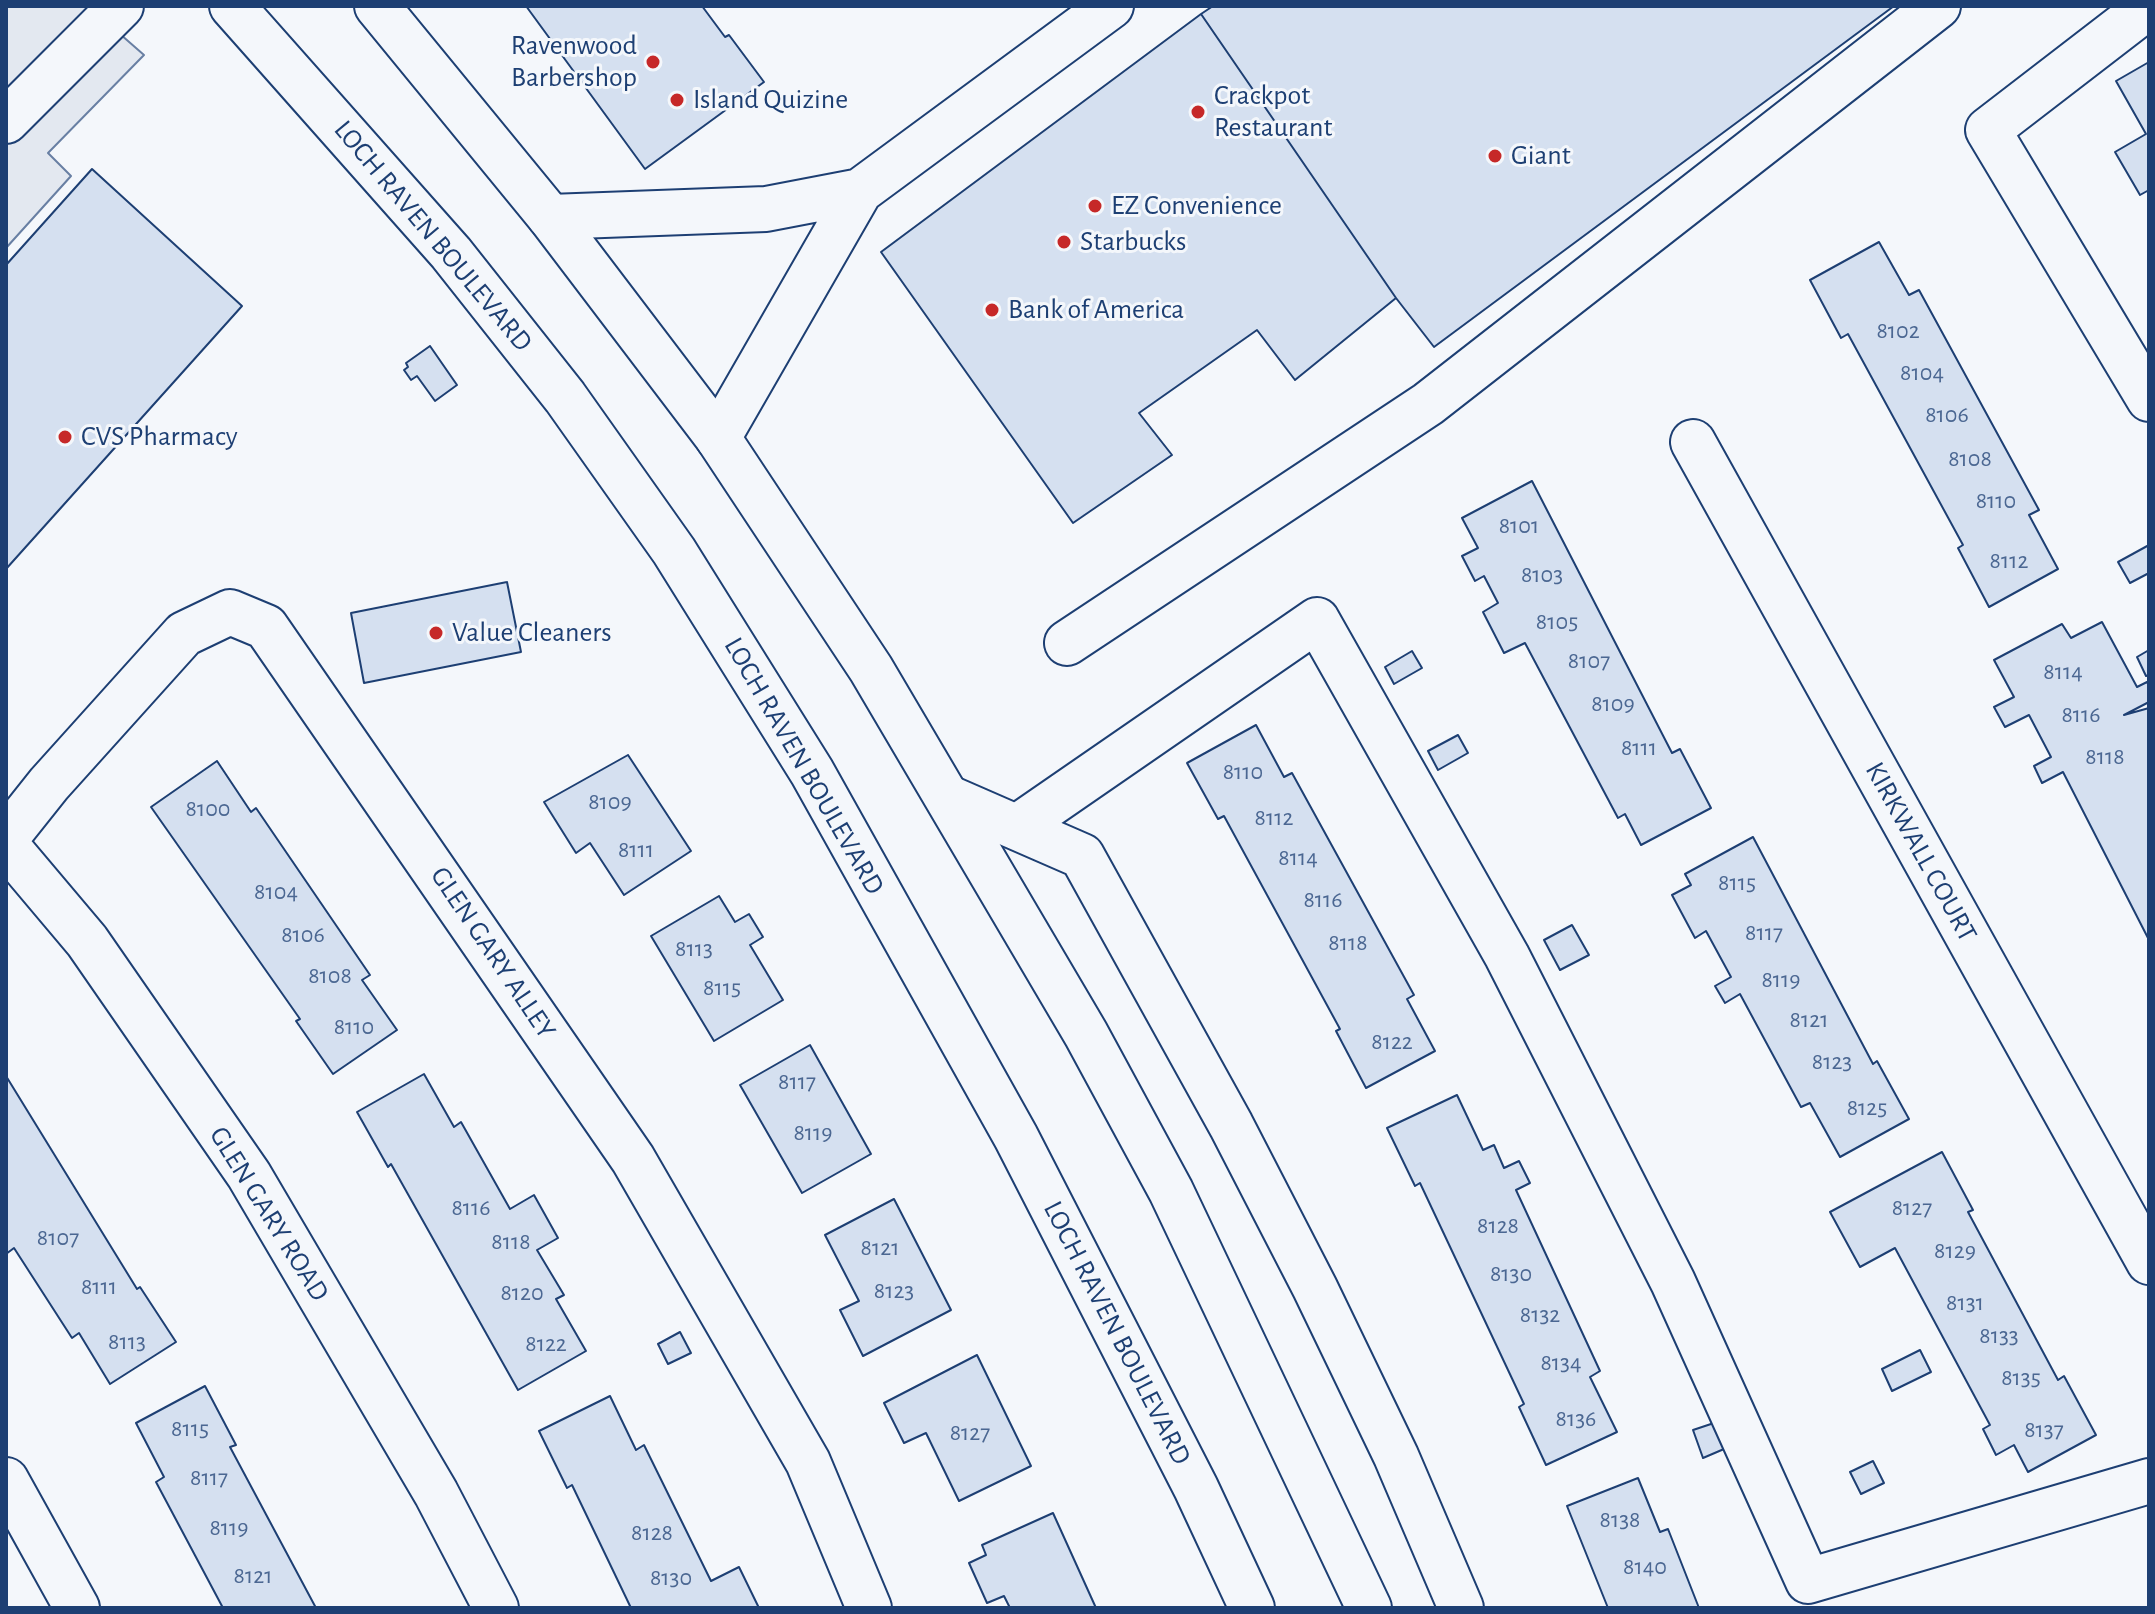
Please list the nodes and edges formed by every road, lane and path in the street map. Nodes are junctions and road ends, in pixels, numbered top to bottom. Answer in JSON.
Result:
{"nodes":[{"id":1,"x":121,"y":6,"type":"edge"},
{"id":2,"x":232,"y":6,"type":"edge"},
{"id":3,"x":377,"y":6,"type":"edge"},
{"id":4,"x":1111,"y":6,"type":"edge"},
{"id":5,"x":1938,"y":6,"type":"edge"},
{"id":6,"x":2149,"y":6,"type":"edge"},
{"id":7,"x":6,"y":121,"type":"edge"},
{"id":8,"x":860,"y":191,"type":"junction"},
{"id":9,"x":550,"y":217,"type":"junction"},
{"id":10,"x":2149,"y":399,"type":"edge"},
{"id":11,"x":718,"y":438,"type":"junction"},
{"id":12,"x":1693,"y":442,"type":"dead end"},
{"id":13,"x":1067,"y":643,"type":"dead end"},
{"id":14,"x":949,"y":798,"type":"junction"},
{"id":15,"x":1017,"y":827,"type":"junction"},
{"id":16,"x":6,"y":838,"type":"edge"},
{"id":17,"x":6,"y":845,"type":"edge"},
{"id":18,"x":2149,"y":1262,"type":"edge"},
{"id":19,"x":6,"y":1480,"type":"edge"},
{"id":20,"x":2149,"y":1481,"type":"edge"},
{"id":21,"x":1813,"y":1594,"type":"edge"},
{"id":22,"x":77,"y":1608,"type":"edge"},
{"id":23,"x":496,"y":1608,"type":"edge"},
{"id":24,"x":869,"y":1608,"type":"edge"},
{"id":25,"x":1252,"y":1608,"type":"edge"},
{"id":26,"x":1369,"y":1608,"type":"edge"},
{"id":27,"x":1461,"y":1608,"type":"edge"}],
"edges":[{"from":1,"to":7,"type":"main road"},
{"from":2,"to":25,"type":"main road","name":"LOCH RAVEN BOULEVARD"},
{"from":3,"to":9,"type":"main road"},
{"from":4,"to":8,"type":"main road"},
{"from":5,"to":13,"type":"main road"},
{"from":6,"to":10,"type":"main road"},
{"from":8,"to":9,"type":"main road"},
{"from":8,"to":11,"type":"main road"},
{"from":9,"to":11,"type":"main road"},
{"from":11,"to":14,"type":"main road"},
{"from":12,"to":18,"type":"main road","name":"KIRKWALL COURT"},
{"from":14,"to":15,"type":"main road"},
{"from":14,"to":26,"type":"main road"},
{"from":15,"to":21,"type":"main road"},
{"from":15,"to":27,"type":"main road"},
{"from":16,"to":24,"type":"main road","name":"GLEN GARY ALLEY"},
{"from":17,"to":23,"type":"main road","name":"GLEN GARY ROAD"},
{"from":19,"to":22,"type":"main road"},
{"from":20,"to":21,"type":"main road"}]}
